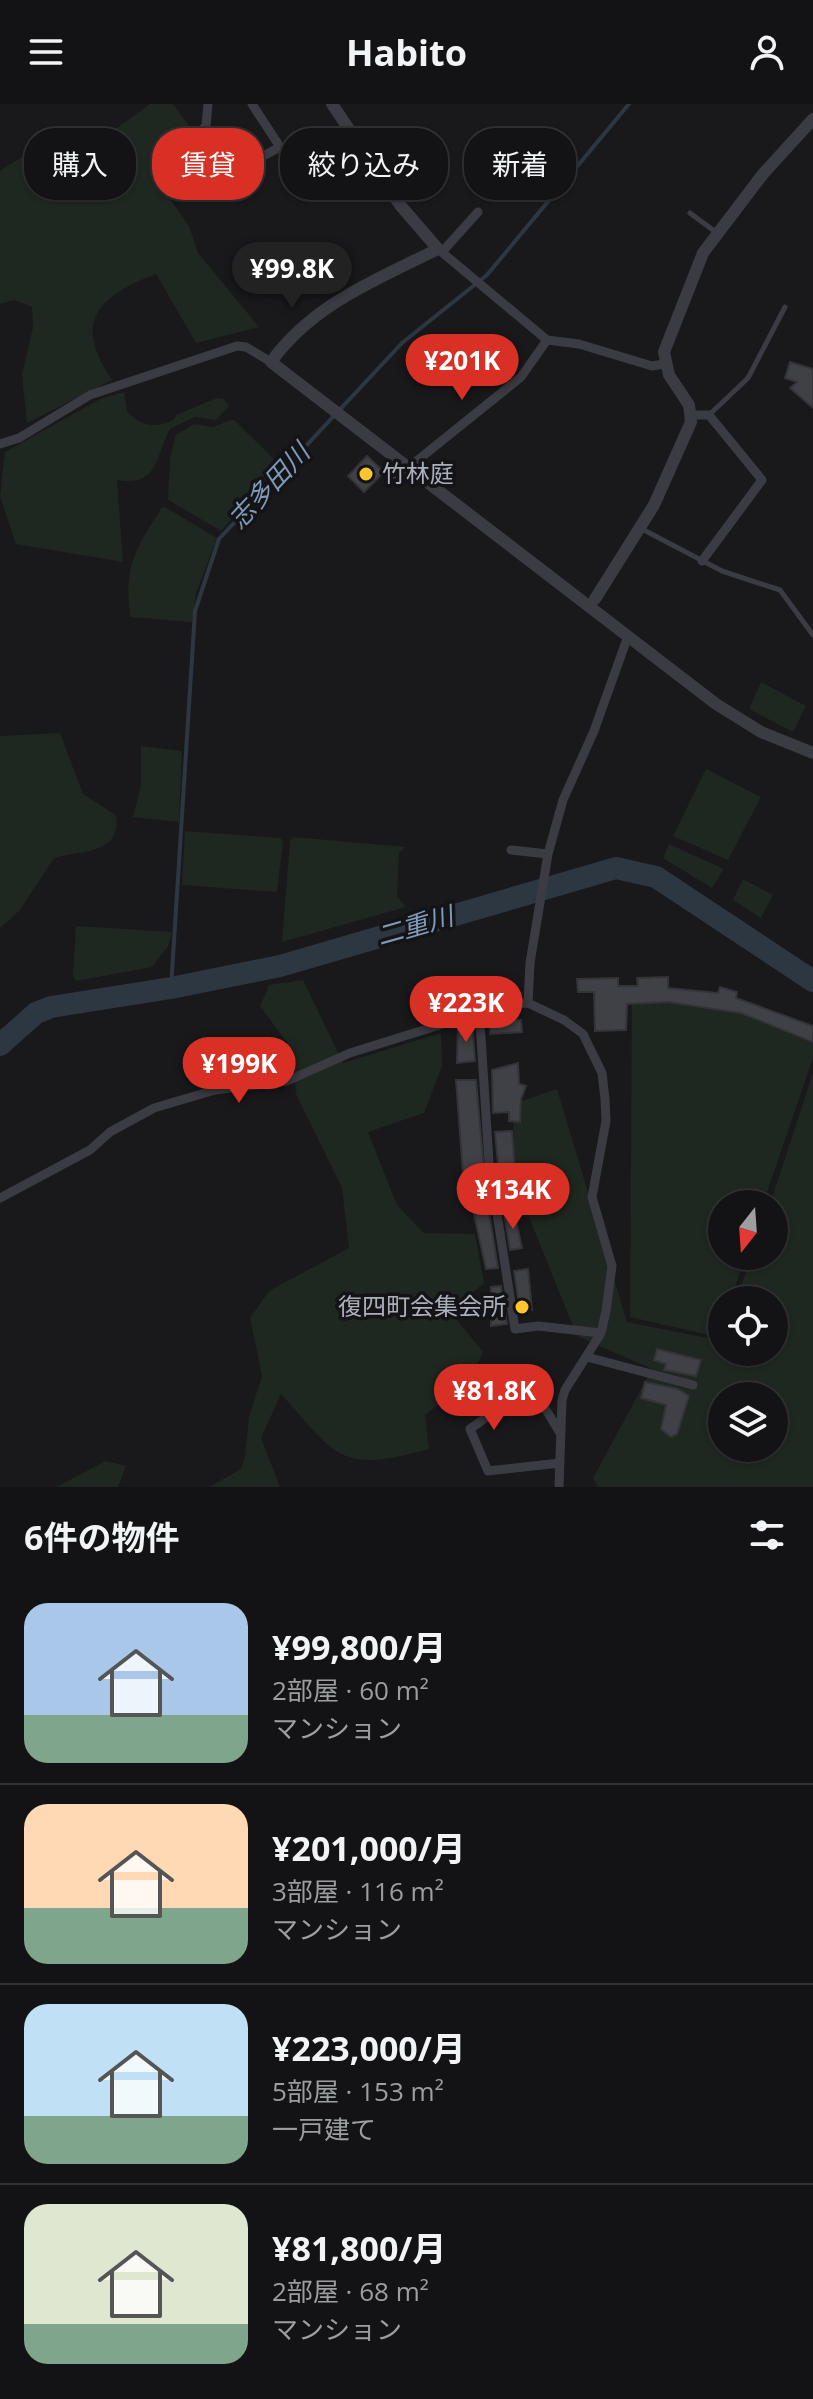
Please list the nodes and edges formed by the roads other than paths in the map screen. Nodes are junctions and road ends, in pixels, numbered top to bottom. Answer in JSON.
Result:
{"nodes":[{"id":1,"x":208,"y":104,"type":"edge"},
{"id":2,"x":332,"y":104,"type":"edge"},
{"id":3,"x":256,"y":106,"type":"edge"},
{"id":4,"x":813,"y":119,"type":"edge"},
{"id":5,"x":478,"y":212,"type":"dead end"},
{"id":6,"x":690,"y":213,"type":"dead end"},
{"id":7,"x":717,"y":233,"type":"junction"},
{"id":8,"x":440,"y":250,"type":"junction"},
{"id":9,"x":785,"y":307,"type":"dead end"},
{"id":10,"x":547,"y":340,"type":"junction"},
{"id":11,"x":271,"y":362,"type":"junction"},
{"id":12,"x":664,"y":364,"type":"junction"},
{"id":13,"x":692,"y":415,"type":"junction"},
{"id":14,"x":709,"y":415,"type":"junction"},
{"id":15,"x":0,"y":444,"type":"edge"},
{"id":16,"x":410,"y":468,"type":"junction"},
{"id":17,"x":393,"y":480,"type":"dead end"},
{"id":18,"x":641,"y":529,"type":"junction"},
{"id":19,"x":702,"y":561,"type":"junction"},
{"id":20,"x":592,"y":603,"type":"junction"},
{"id":21,"x":813,"y":635,"type":"edge"},
{"id":22,"x":628,"y":636,"type":"junction"},
{"id":23,"x":813,"y":753,"type":"edge"},
{"id":24,"x":511,"y":850,"type":"dead end"},
{"id":25,"x":548,"y":854,"type":"junction"},
{"id":26,"x":528,"y":1003,"type":"junction"},
{"id":27,"x":479,"y":1007,"type":"junction"},
{"id":28,"x":0,"y":1198,"type":"edge"},
{"id":29,"x":601,"y":1333,"type":"junction"},
{"id":30,"x":587,"y":1357,"type":"junction"},
{"id":31,"x":693,"y":1385,"type":"dead end"},
{"id":32,"x":560,"y":1433,"type":"junction"},
{"id":33,"x":560,"y":1463,"type":"junction"},
{"id":34,"x":559,"y":1487,"type":"edge"}],
"edges":[{"from":1,"to":3,"type":"street"},
{"from":2,"to":8,"type":"street"},
{"from":4,"to":7,"type":"street"},
{"from":5,"to":8,"type":"street"},
{"from":6,"to":7,"type":"lane"},
{"from":7,"to":12,"type":"street"},
{"from":8,"to":10,"type":"street"},
{"from":8,"to":11,"type":"street"},
{"from":9,"to":14,"type":"lane"},
{"from":10,"to":12,"type":"street"},
{"from":10,"to":16,"type":"street"},
{"from":11,"to":15,"type":"street"},
{"from":11,"to":16,"type":"street"},
{"from":12,"to":13,"type":"street"},
{"from":13,"to":14,"type":"street"},
{"from":13,"to":18,"type":"street"},
{"from":14,"to":19,"type":"street"},
{"from":16,"to":17,"type":"street"},
{"from":16,"to":20,"type":"street"},
{"from":18,"to":19,"type":"lane"},
{"from":18,"to":20,"type":"street"},
{"from":19,"to":21,"type":"lane"},
{"from":20,"to":22,"type":"street"},
{"from":22,"to":23,"type":"street"},
{"from":22,"to":25,"type":"street"},
{"from":24,"to":25,"type":"street"},
{"from":25,"to":26,"type":"street"},
{"from":26,"to":27,"type":"street"},
{"from":26,"to":29,"type":"street"},
{"from":27,"to":28,"type":"street"},
{"from":27,"to":29,"type":"street"},
{"from":29,"to":30,"type":"street"},
{"from":30,"to":31,"type":"street"},
{"from":30,"to":32,"type":"street"},
{"from":32,"to":33,"type":"street"},
{"from":32,"to":33,"type":"street"},
{"from":33,"to":34,"type":"street"}]}
